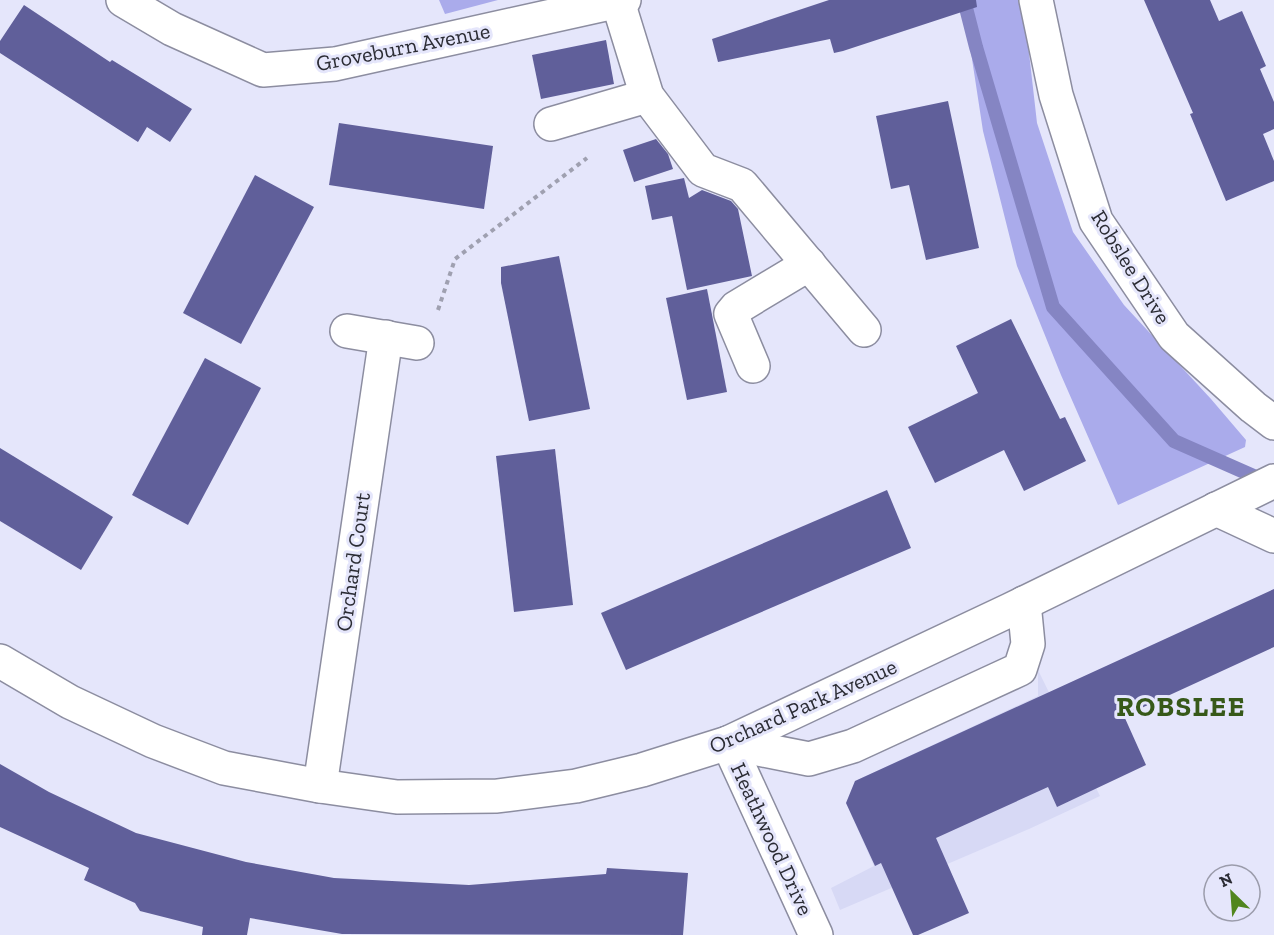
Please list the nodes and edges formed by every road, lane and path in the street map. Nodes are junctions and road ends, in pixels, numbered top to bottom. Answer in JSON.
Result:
{"nodes":[{"id":1,"x":123,"y":0,"type":"edge"},
{"id":2,"x":1036,"y":0,"type":"edge"},
{"id":3,"x":621,"y":1,"type":"edge"},
{"id":4,"x":174,"y":15,"type":"edge"},
{"id":5,"x":647,"y":96,"type":"junction"},
{"id":6,"x":590,"y":113,"type":"junction"},
{"id":7,"x":551,"y":124,"type":"dead end"},
{"id":8,"x":809,"y":264,"type":"junction"},
{"id":9,"x":864,"y":330,"type":"dead end"},
{"id":10,"x":347,"y":331,"type":"dead end"},
{"id":11,"x":402,"y":340,"type":"junction"},
{"id":12,"x":753,"y":366,"type":"dead end"},
{"id":13,"x":1274,"y":423,"type":"edge"},
{"id":14,"x":1260,"y":488,"type":"edge"},
{"id":15,"x":1216,"y":509,"type":"junction"},
{"id":16,"x":1274,"y":536,"type":"edge"},
{"id":17,"x":1024,"y":603,"type":"junction"},
{"id":18,"x":0,"y":661,"type":"edge"},
{"id":19,"x":728,"y":743,"type":"junction"},
{"id":20,"x":320,"y":786,"type":"junction"},
{"id":21,"x":816,"y":935,"type":"edge"}],
"edges":[{"from":1,"to":4,"type":"street","name":"Groveburn Avenue"},
{"from":2,"to":13,"type":"street","name":"Robslee Drive"},
{"from":3,"to":4,"type":"street","name":"Groveburn Avenue"},
{"from":3,"to":5,"type":"street"},
{"from":5,"to":6,"type":"street"},
{"from":5,"to":8,"type":"street"},
{"from":6,"to":7,"type":"street"},
{"from":6,"to":11,"type":"path"},
{"from":8,"to":9,"type":"street"},
{"from":8,"to":12,"type":"street"},
{"from":10,"to":11,"type":"street"},
{"from":11,"to":20,"type":"street","name":"Orchard Court"},
{"from":14,"to":15,"type":"street","name":"Orchard Park Avenue"},
{"from":15,"to":16,"type":"street"},
{"from":15,"to":17,"type":"street","name":"Orchard Park Avenue"},
{"from":17,"to":19,"type":"street","name":"Orchard Park Avenue"},
{"from":17,"to":19,"type":"street"},
{"from":18,"to":20,"type":"street","name":"Orchard Park Avenue"},
{"from":19,"to":20,"type":"street","name":"Orchard Park Avenue"},
{"from":19,"to":21,"type":"street","name":"Heathwood Drive"}]}
